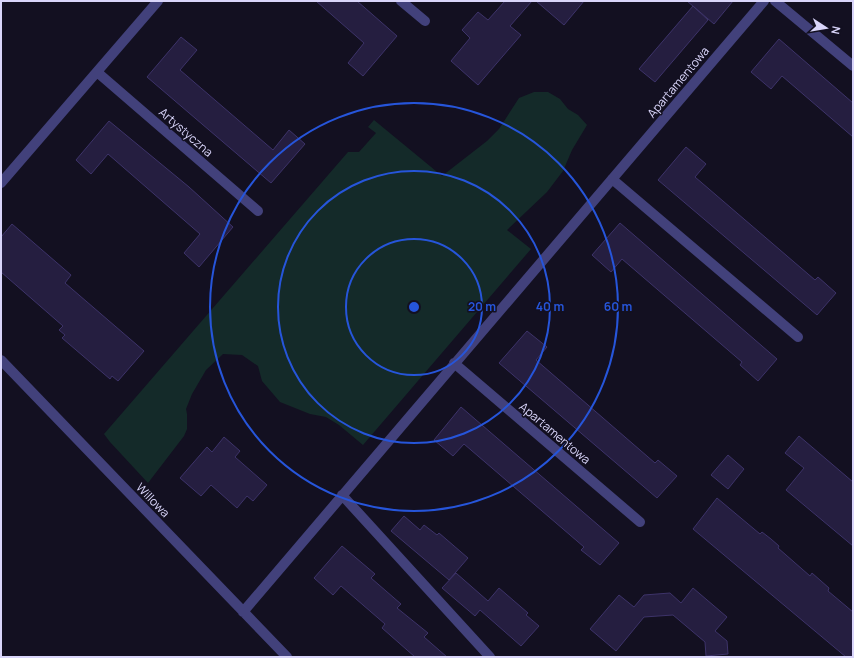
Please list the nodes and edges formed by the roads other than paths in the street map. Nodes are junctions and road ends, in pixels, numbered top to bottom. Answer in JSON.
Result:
{"nodes":[{"id":1,"x":158,"y":1,"type":"edge"},
{"id":2,"x":401,"y":1,"type":"edge"},
{"id":3,"x":764,"y":1,"type":"edge"},
{"id":4,"x":775,"y":1,"type":"edge"},
{"id":5,"x":425,"y":21,"type":"dead end"},
{"id":6,"x":853,"y":66,"type":"edge"},
{"id":7,"x":96,"y":72,"type":"junction"},
{"id":8,"x":612,"y":179,"type":"junction"},
{"id":9,"x":1,"y":183,"type":"edge"},
{"id":10,"x":258,"y":211,"type":"dead end"},
{"id":11,"x":798,"y":337,"type":"dead end"},
{"id":12,"x":1,"y":360,"type":"edge"},
{"id":13,"x":454,"y":363,"type":"junction"},
{"id":14,"x":342,"y":495,"type":"junction"},
{"id":15,"x":640,"y":522,"type":"dead end"},
{"id":16,"x":243,"y":612,"type":"junction"},
{"id":17,"x":286,"y":657,"type":"edge"},
{"id":18,"x":490,"y":657,"type":"edge"}],
"edges":[{"from":1,"to":7,"type":"street"},
{"from":2,"to":5,"type":"street"},
{"from":3,"to":8,"type":"street","name":"Apartamentowa"},
{"from":4,"to":6,"type":"street"},
{"from":7,"to":9,"type":"street"},
{"from":7,"to":10,"type":"street","name":"Artystyczna"},
{"from":8,"to":11,"type":"street"},
{"from":8,"to":13,"type":"street","name":"Apartamentowa"},
{"from":12,"to":16,"type":"street","name":"Willowa"},
{"from":13,"to":14,"type":"street","name":"Apartamentowa"},
{"from":13,"to":15,"type":"street","name":"Apartamentowa"},
{"from":14,"to":16,"type":"street","name":"Apartamentowa"},
{"from":14,"to":18,"type":"street"},
{"from":16,"to":17,"type":"street","name":"Willowa"}]}
